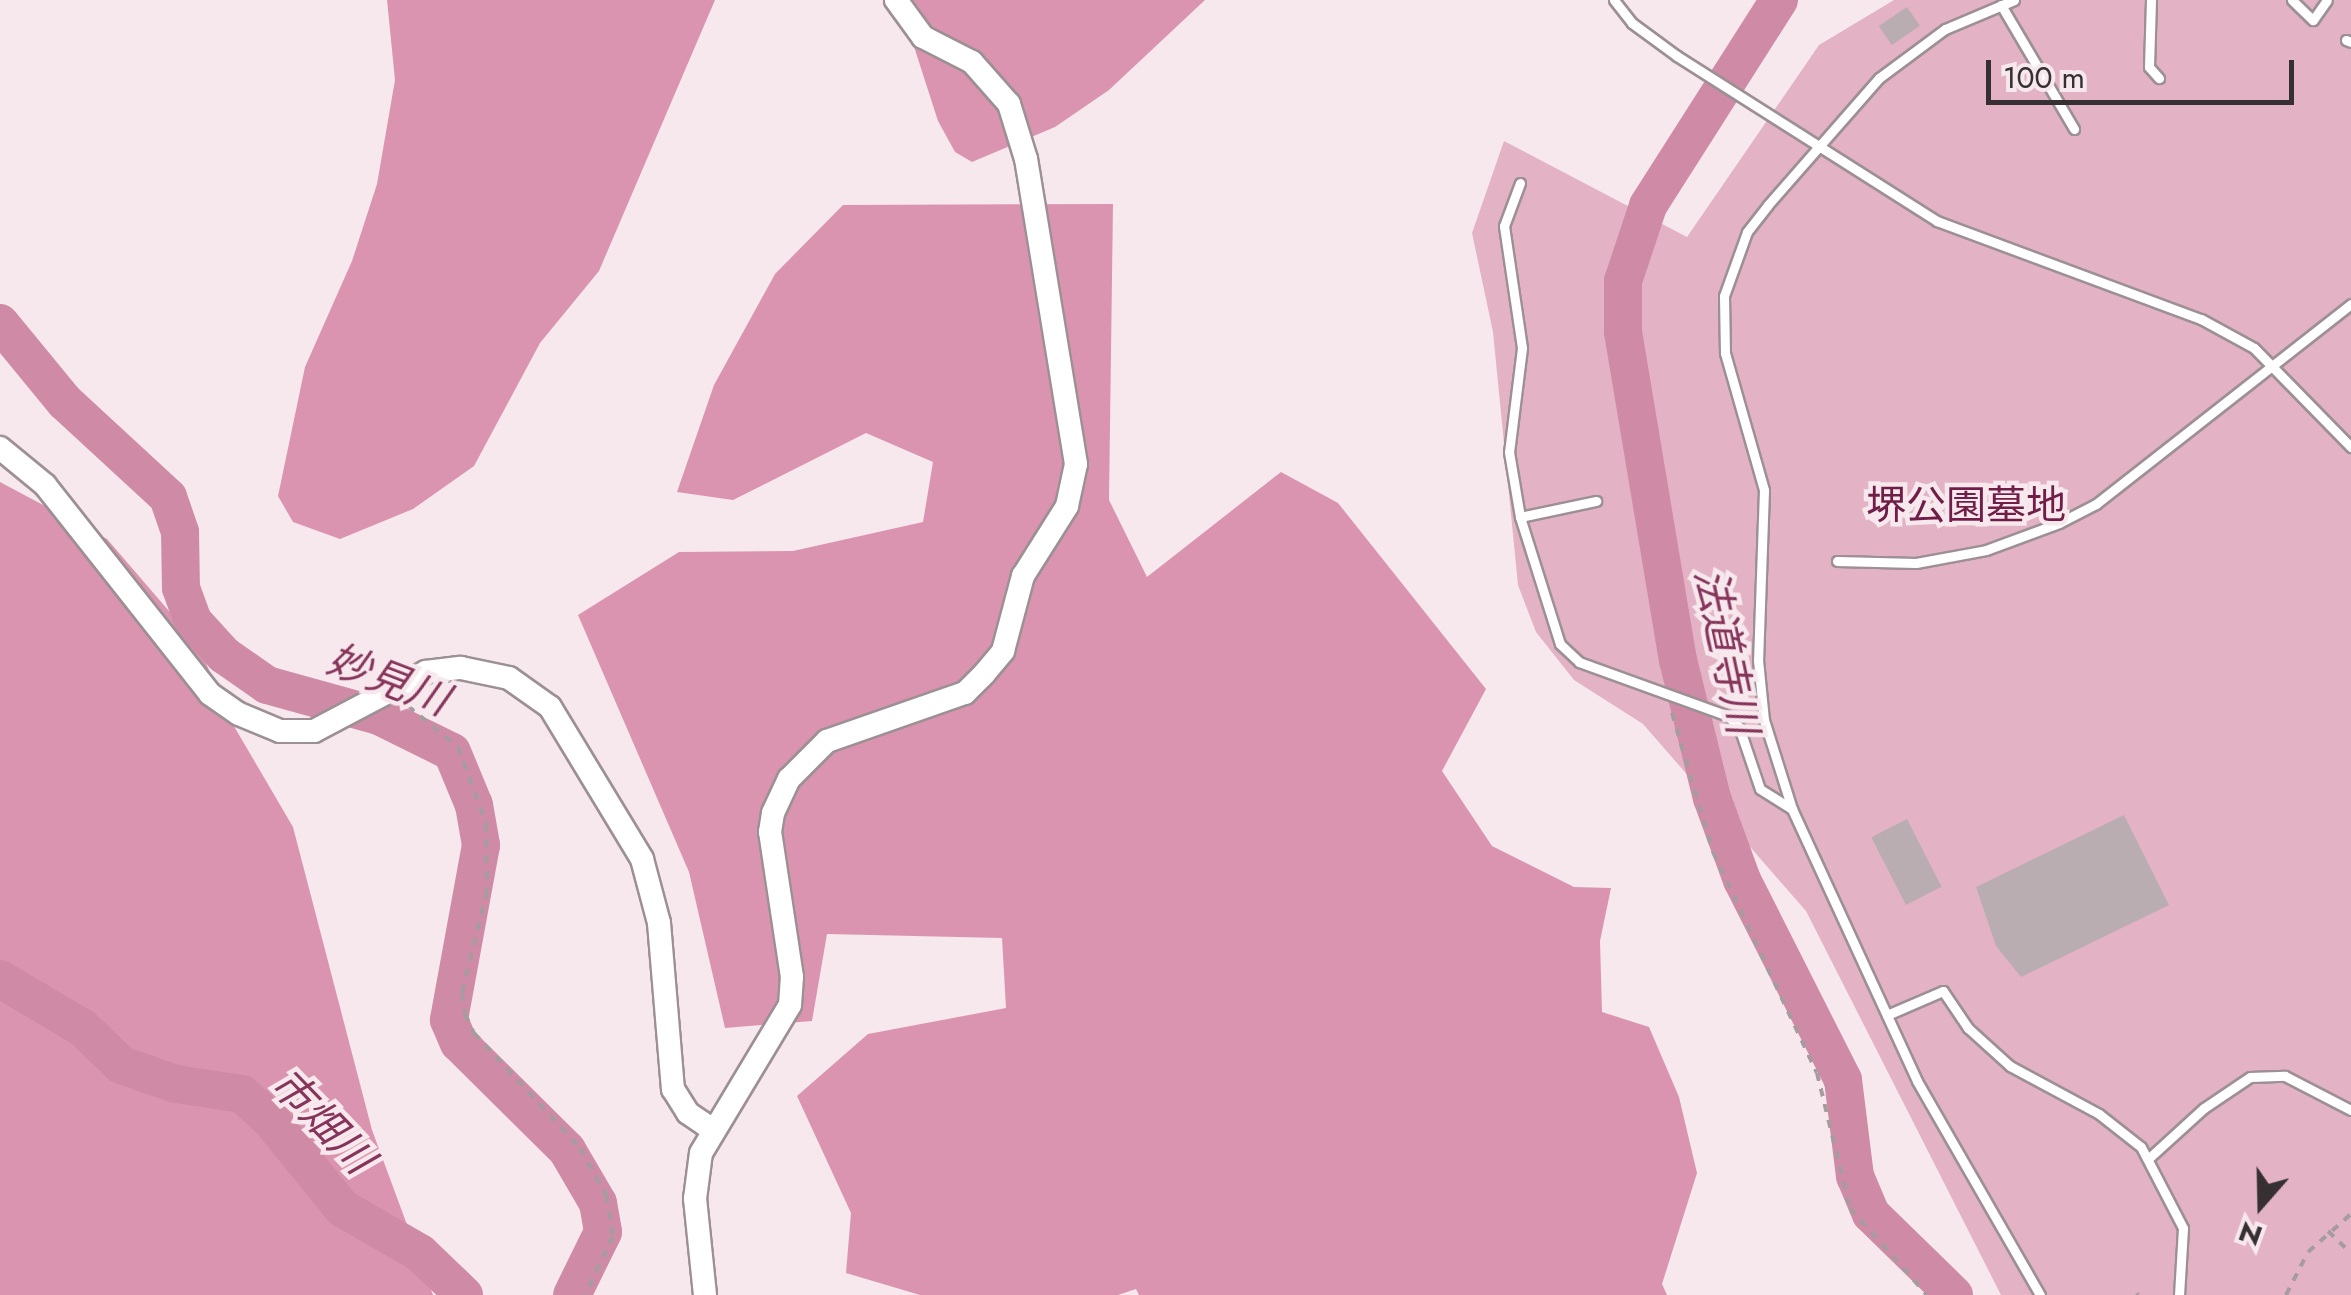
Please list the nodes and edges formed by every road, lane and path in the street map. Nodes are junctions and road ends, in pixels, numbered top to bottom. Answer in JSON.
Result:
{"nodes":[{"id":1,"x":896,"y":0,"type":"edge"},
{"id":2,"x":1614,"y":0,"type":"edge"},
{"id":3,"x":2014,"y":0,"type":"edge"},
{"id":4,"x":2151,"y":0,"type":"edge"},
{"id":5,"x":2292,"y":0,"type":"edge"},
{"id":6,"x":2327,"y":0,"type":"edge"},
{"id":7,"x":2002,"y":5,"type":"junction"},
{"id":8,"x":2160,"y":78,"type":"dead end"},
{"id":9,"x":2074,"y":130,"type":"dead end"},
{"id":10,"x":1820,"y":148,"type":"junction"},
{"id":11,"x":1520,"y":183,"type":"dead end"},
{"id":12,"x":2351,"y":304,"type":"edge"},
{"id":13,"x":2274,"y":366,"type":"junction"},
{"id":14,"x":2351,"y":447,"type":"edge"},
{"id":15,"x":0,"y":448,"type":"edge"},
{"id":16,"x":1596,"y":501,"type":"dead end"},
{"id":17,"x":1520,"y":517,"type":"junction"},
{"id":18,"x":1837,"y":561,"type":"dead end"},
{"id":19,"x":382,"y":694,"type":"junction"},
{"id":20,"x":1670,"y":698,"type":"junction"},
{"id":21,"x":1792,"y":809,"type":"junction"},
{"id":22,"x":1886,"y":1015,"type":"junction"},
{"id":23,"x":2351,"y":1110,"type":"edge"},
{"id":24,"x":714,"y":1130,"type":"junction"},
{"id":25,"x":2149,"y":1158,"type":"junction"},
{"id":26,"x":2351,"y":1214,"type":"edge"},
{"id":27,"x":2328,"y":1231,"type":"junction"},
{"id":28,"x":2348,"y":1250,"type":"dead end"},
{"id":29,"x":2295,"y":1254,"type":"dead end"},
{"id":30,"x":2304,"y":1258,"type":"junction"},
{"id":31,"x":585,"y":1295,"type":"edge"},
{"id":32,"x":705,"y":1295,"type":"edge"},
{"id":33,"x":1927,"y":1295,"type":"edge"},
{"id":34,"x":2040,"y":1295,"type":"edge"},
{"id":35,"x":2180,"y":1295,"type":"edge"},
{"id":36,"x":2286,"y":1295,"type":"edge"}],
"edges":[{"from":1,"to":24,"type":"street"},
{"from":2,"to":10,"type":"lane"},
{"from":3,"to":7,"type":"lane"},
{"from":4,"to":8,"type":"lane"},
{"from":5,"to":6,"type":"lane"},
{"from":7,"to":9,"type":"lane"},
{"from":7,"to":10,"type":"lane"},
{"from":10,"to":13,"type":"lane"},
{"from":10,"to":21,"type":"lane"},
{"from":11,"to":17,"type":"lane"},
{"from":12,"to":13,"type":"lane"},
{"from":13,"to":14,"type":"lane"},
{"from":13,"to":18,"type":"lane"},
{"from":15,"to":19,"type":"street"},
{"from":16,"to":17,"type":"lane"},
{"from":17,"to":20,"type":"lane"},
{"from":19,"to":24,"type":"street"},
{"from":19,"to":31,"type":"path"},
{"from":20,"to":21,"type":"lane"},
{"from":20,"to":33,"type":"path"},
{"from":21,"to":22,"type":"lane"},
{"from":22,"to":25,"type":"lane"},
{"from":22,"to":34,"type":"lane"},
{"from":23,"to":25,"type":"lane"},
{"from":24,"to":32,"type":"street"},
{"from":25,"to":35,"type":"lane"},
{"from":26,"to":27,"type":"path"},
{"from":27,"to":28,"type":"path"},
{"from":27,"to":30,"type":"path"},
{"from":29,"to":30,"type":"path"},
{"from":30,"to":36,"type":"path"}]}
